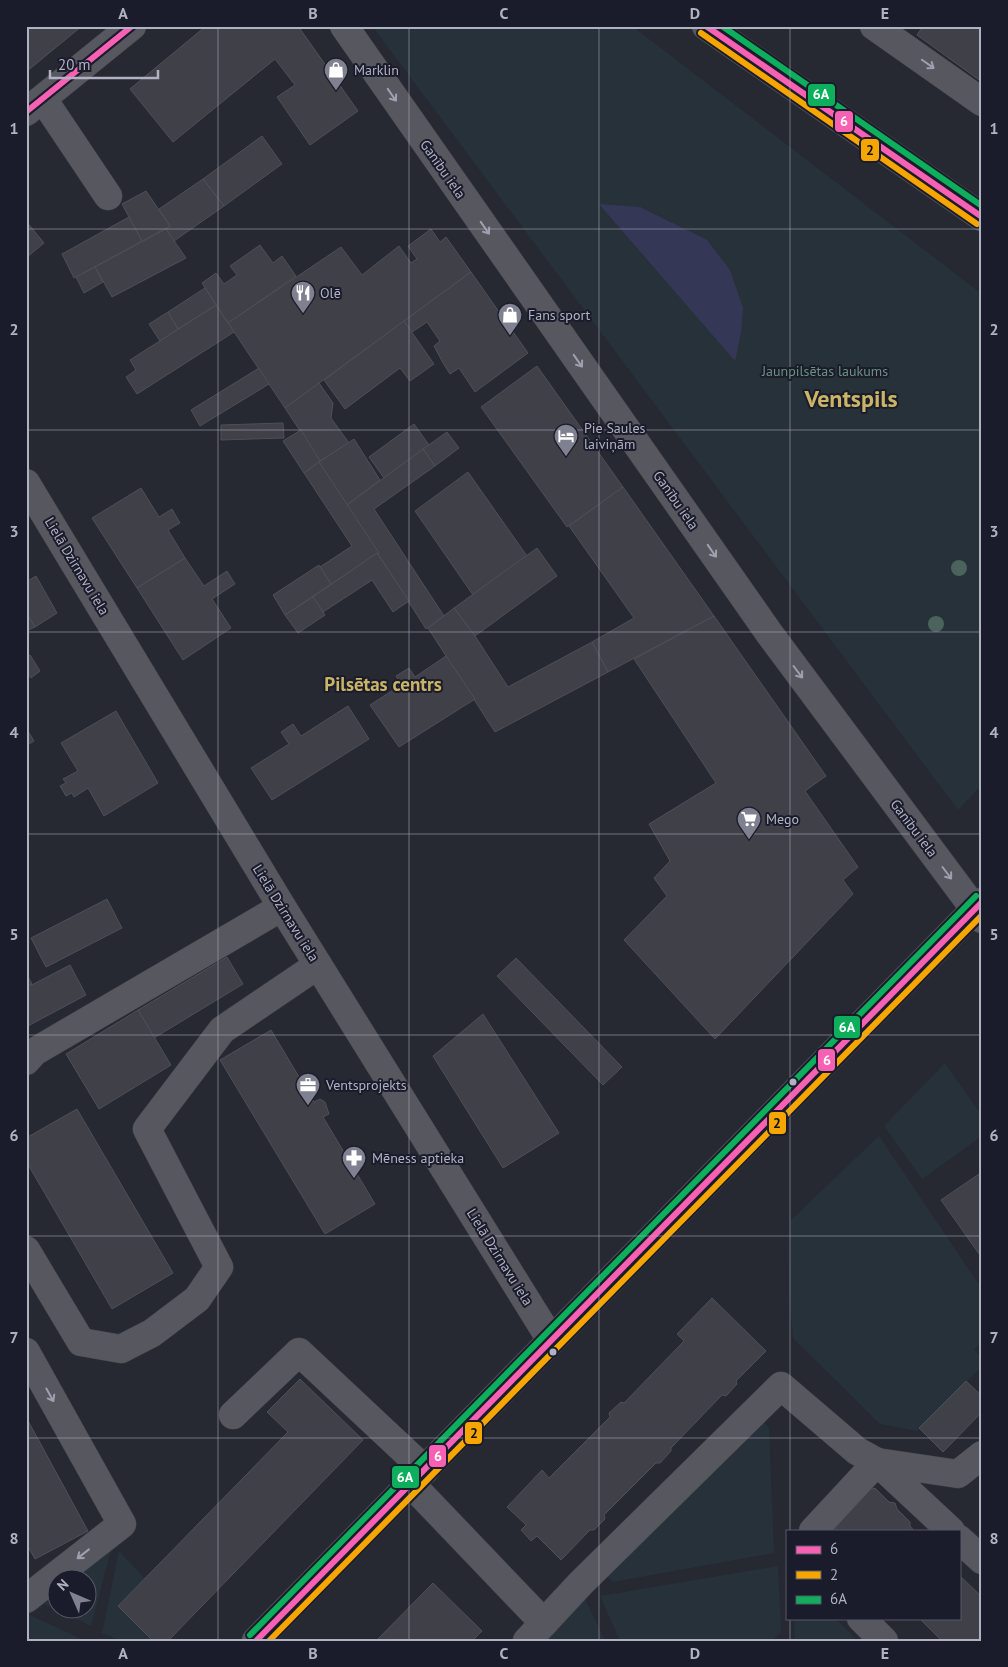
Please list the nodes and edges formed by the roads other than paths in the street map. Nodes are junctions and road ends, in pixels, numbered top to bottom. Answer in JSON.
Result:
{"nodes":[{"id":1,"x":132,"y":26,"type":"edge"},
{"id":2,"x":344,"y":26,"type":"edge"},
{"id":3,"x":706,"y":26,"type":"edge"},
{"id":4,"x":892,"y":31,"type":"edge"},
{"id":5,"x":982,"y":102,"type":"edge"},
{"id":6,"x":34,"y":106,"type":"edge"},
{"id":7,"x":108,"y":196,"type":"dead end"},
{"id":8,"x":982,"y":217,"type":"edge"},
{"id":9,"x":26,"y":483,"type":"edge"},
{"id":10,"x":282,"y":907,"type":"junction"},
{"id":11,"x":979,"y":910,"type":"edge"},
{"id":12,"x":318,"y":964,"type":"junction"},
{"id":13,"x":26,"y":1061,"type":"edge"},
{"id":14,"x":26,"y":1250,"type":"edge"},
{"id":15,"x":551,"y":1340,"type":"junction"},
{"id":16,"x":26,"y":1352,"type":"edge"},
{"id":17,"x":233,"y":1415,"type":"dead end"},
{"id":18,"x":982,"y":1454,"type":"edge"},
{"id":19,"x":877,"y":1462,"type":"junction"},
{"id":20,"x":418,"y":1477,"type":"junction"},
{"id":21,"x":814,"y":1530,"type":"edge"},
{"id":22,"x":950,"y":1530,"type":"edge"},
{"id":23,"x":960,"y":1540,"type":"edge"},
{"id":24,"x":982,"y":1560,"type":"edge"},
{"id":25,"x":26,"y":1599,"type":"edge"},
{"id":26,"x":862,"y":1620,"type":"edge"},
{"id":27,"x":535,"y":1632,"type":"edge"},
{"id":28,"x":256,"y":1641,"type":"edge"},
{"id":29,"x":884,"y":1641,"type":"edge"}],
"edges":[{"from":1,"to":6,"type":"street"},
{"from":2,"to":11,"type":"street","name":"Ganību iela","one_way":true},
{"from":3,"to":8,"type":"street"},
{"from":4,"to":5,"type":"street","one_way":true},
{"from":6,"to":7,"type":"street"},
{"from":9,"to":10,"type":"street","name":"Lielā Dzirnavu iela"},
{"from":10,"to":12,"type":"street","name":"Lielā Dzirnavu iela"},
{"from":10,"to":13,"type":"street"},
{"from":11,"to":15,"type":"street"},
{"from":12,"to":14,"type":"street"},
{"from":12,"to":15,"type":"street","name":"Lielā Dzirnavu iela"},
{"from":15,"to":20,"type":"street"},
{"from":16,"to":25,"type":"street","one_way":true},
{"from":17,"to":20,"type":"street"},
{"from":18,"to":19,"type":"street"},
{"from":19,"to":21,"type":"street"},
{"from":19,"to":22,"type":"street"},
{"from":19,"to":27,"type":"street"},
{"from":20,"to":27,"type":"street"},
{"from":20,"to":28,"type":"street"},
{"from":23,"to":24,"type":"street"},
{"from":26,"to":29,"type":"street"}]}
